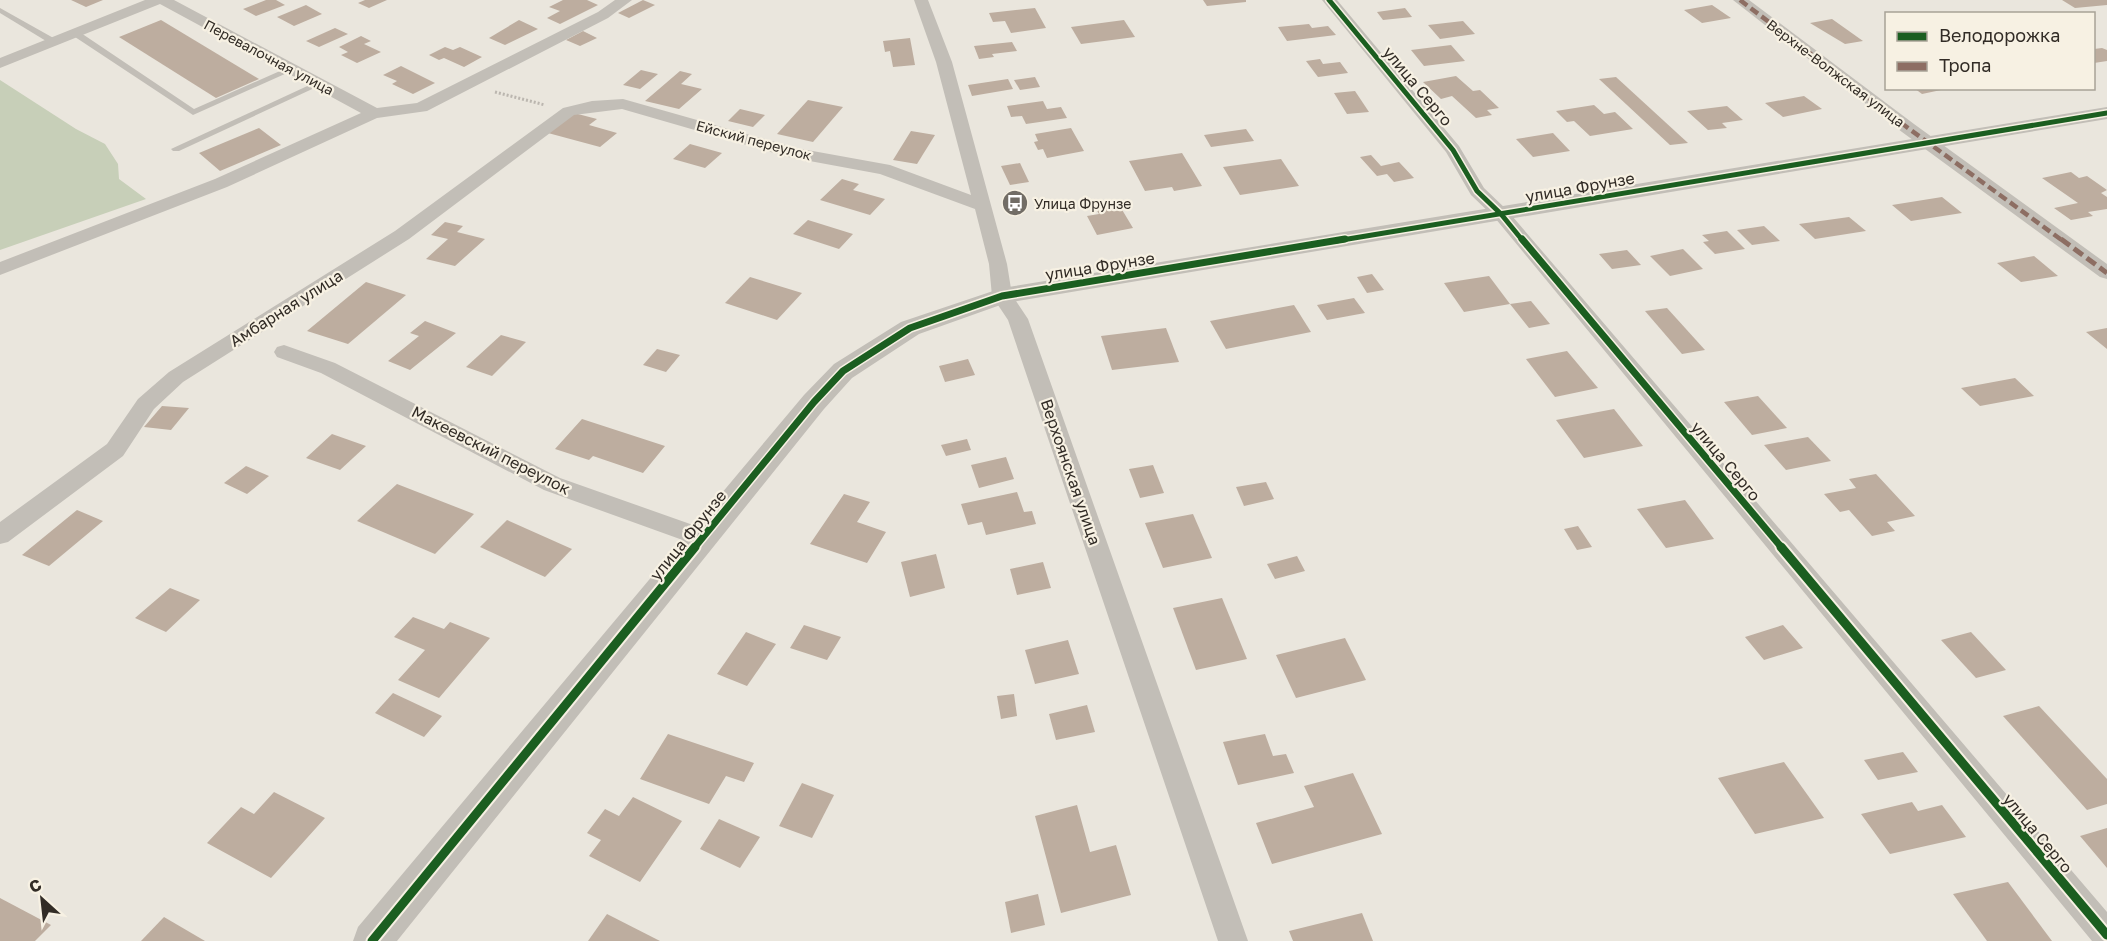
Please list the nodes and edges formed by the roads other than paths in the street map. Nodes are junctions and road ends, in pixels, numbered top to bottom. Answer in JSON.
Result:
{"nodes":[{"id":1,"x":158,"y":0,"type":"edge"},
{"id":2,"x":163,"y":0,"type":"edge"},
{"id":3,"x":625,"y":0,"type":"edge"},
{"id":4,"x":921,"y":0,"type":"edge"},
{"id":5,"x":1329,"y":0,"type":"edge"},
{"id":6,"x":1740,"y":0,"type":"edge"},
{"id":7,"x":2,"y":12,"type":"edge"},
{"id":8,"x":75,"y":33,"type":"junction"},
{"id":9,"x":54,"y":42,"type":"junction"},
{"id":10,"x":0,"y":63,"type":"edge"},
{"id":11,"x":292,"y":69,"type":"junction"},
{"id":12,"x":319,"y":84,"type":"junction"},
{"id":13,"x":592,"y":106,"type":"joint"},
{"id":14,"x":374,"y":113,"type":"junction"},
{"id":15,"x":2107,"y":113,"type":"edge"},
{"id":16,"x":1928,"y":142,"type":"junction"},
{"id":17,"x":176,"y":148,"type":"dead end"},
{"id":18,"x":983,"y":206,"type":"junction"},
{"id":19,"x":1501,"y":214,"type":"junction"},
{"id":20,"x":0,"y":269,"type":"edge"},
{"id":21,"x":2107,"y":273,"type":"edge"},
{"id":22,"x":1002,"y":296,"type":"junction"},
{"id":23,"x":284,"y":352,"type":"dead end"},
{"id":24,"x":0,"y":535,"type":"edge"},
{"id":25,"x":702,"y":538,"type":"junction"},
{"id":26,"x":2107,"y":935,"type":"edge"},
{"id":27,"x":372,"y":941,"type":"edge"},
{"id":28,"x":1233,"y":941,"type":"edge"}],
"edges":[{"from":1,"to":8,"type":"street"},
{"from":2,"to":11,"type":"street","name":"Перевалочная улица"},
{"from":3,"to":14,"type":"street"},
{"from":4,"to":18,"type":"street","name":"Верхоянская улица"},
{"from":5,"to":19,"type":"street","name":"улица Серго"},
{"from":6,"to":16,"type":"street","name":"Верхне-Волжская улица"},
{"from":7,"to":9,"type":"lane"},
{"from":8,"to":9,"type":"street"},
{"from":8,"to":11,"type":"lane"},
{"from":9,"to":10,"type":"street"},
{"from":11,"to":12,"type":"street","name":"Перевалочная улица"},
{"from":12,"to":14,"type":"street","name":"Перевалочная улица"},
{"from":12,"to":17,"type":"lane"},
{"from":13,"to":18,"type":"street","name":"Ейский переулок"},
{"from":13,"to":24,"type":"street","name":"Амбарная улица"},
{"from":14,"to":20,"type":"street"},
{"from":15,"to":16,"type":"street","name":"улица Фрунзе"},
{"from":16,"to":19,"type":"street","name":"улица Фрунзе"},
{"from":16,"to":21,"type":"street","name":"Верхне-Волжская улица"},
{"from":18,"to":22,"type":"street","name":"Верхоянская улица"},
{"from":19,"to":22,"type":"street","name":"улица Фрунзе"},
{"from":19,"to":26,"type":"street","name":"улица Серго"},
{"from":22,"to":25,"type":"street","name":"улица Фрунзе"},
{"from":22,"to":28,"type":"street","name":"Верхоянская улица"},
{"from":23,"to":25,"type":"street","name":"Макеевский переулок"},
{"from":25,"to":27,"type":"street","name":"улица Фрунзе"}]}
